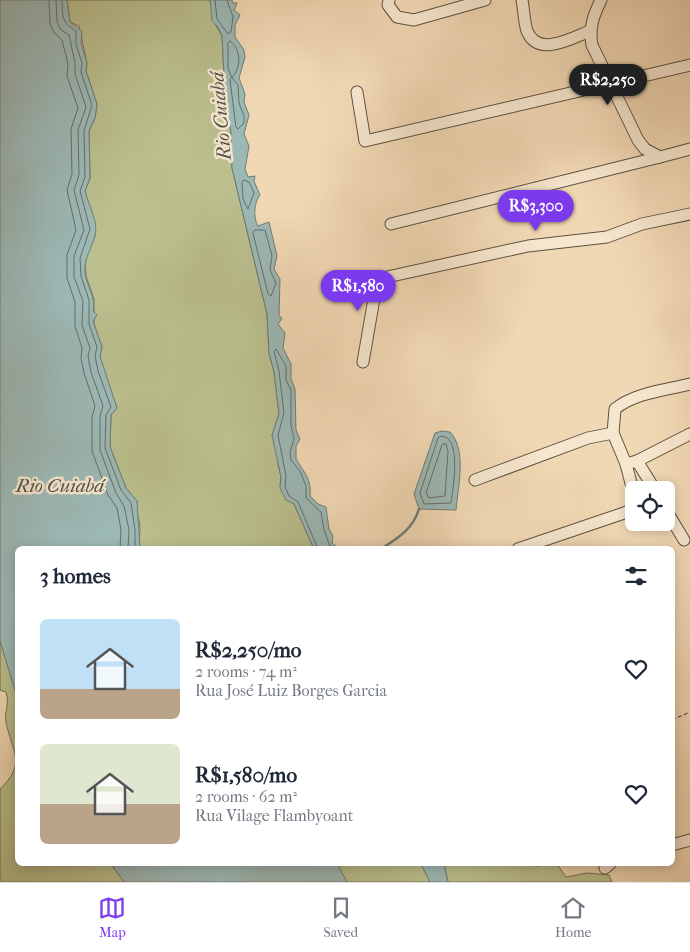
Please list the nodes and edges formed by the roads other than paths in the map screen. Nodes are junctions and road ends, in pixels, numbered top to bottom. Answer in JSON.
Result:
{"nodes":[{"id":1,"x":389,"y":0,"type":"edge"},
{"id":2,"x":485,"y":0,"type":"edge"},
{"id":3,"x":522,"y":0,"type":"edge"},
{"id":4,"x":600,"y":0,"type":"edge"},
{"id":5,"x":590,"y":31,"type":"junction"},
{"id":6,"x":690,"y":66,"type":"edge"},
{"id":7,"x":612,"y":84,"type":"junction"},
{"id":8,"x":357,"y":92,"type":"dead end"},
{"id":9,"x":690,"y":149,"type":"edge"},
{"id":10,"x":660,"y":156,"type":"junction"},
{"id":11,"x":690,"y":214,"type":"edge"},
{"id":12,"x":391,"y":224,"type":"dead end"},
{"id":13,"x":363,"y":362,"type":"dead end"},
{"id":14,"x":690,"y":384,"type":"edge"},
{"id":15,"x":613,"y":433,"type":"junction"},
{"id":16,"x":690,"y":434,"type":"edge"},
{"id":17,"x":643,"y":458,"type":"junction"},
{"id":18,"x":626,"y":464,"type":"junction"},
{"id":19,"x":475,"y":480,"type":"dead end"},
{"id":20,"x":652,"y":481,"type":"edge"},
{"id":21,"x":675,"y":525,"type":"edge"},
{"id":22,"x":684,"y":540,"type":"dead end"},
{"id":23,"x":527,"y":546,"type":"edge"},
{"id":24,"x":690,"y":840,"type":"edge"},
{"id":25,"x":675,"y":844,"type":"edge"}],
"edges":[{"from":1,"to":2,"type":"street"},
{"from":3,"to":5,"type":"street"},
{"from":4,"to":5,"type":"street"},
{"from":5,"to":7,"type":"street"},
{"from":6,"to":7,"type":"street"},
{"from":7,"to":8,"type":"street"},
{"from":7,"to":10,"type":"street"},
{"from":9,"to":10,"type":"street"},
{"from":10,"to":12,"type":"street"},
{"from":11,"to":13,"type":"street"},
{"from":14,"to":15,"type":"street"},
{"from":15,"to":18,"type":"street"},
{"from":15,"to":19,"type":"street"},
{"from":16,"to":17,"type":"street"},
{"from":17,"to":18,"type":"street"},
{"from":17,"to":20,"type":"street"},
{"from":18,"to":23,"type":"street"},
{"from":21,"to":22,"type":"street"},
{"from":24,"to":25,"type":"street"}]}
